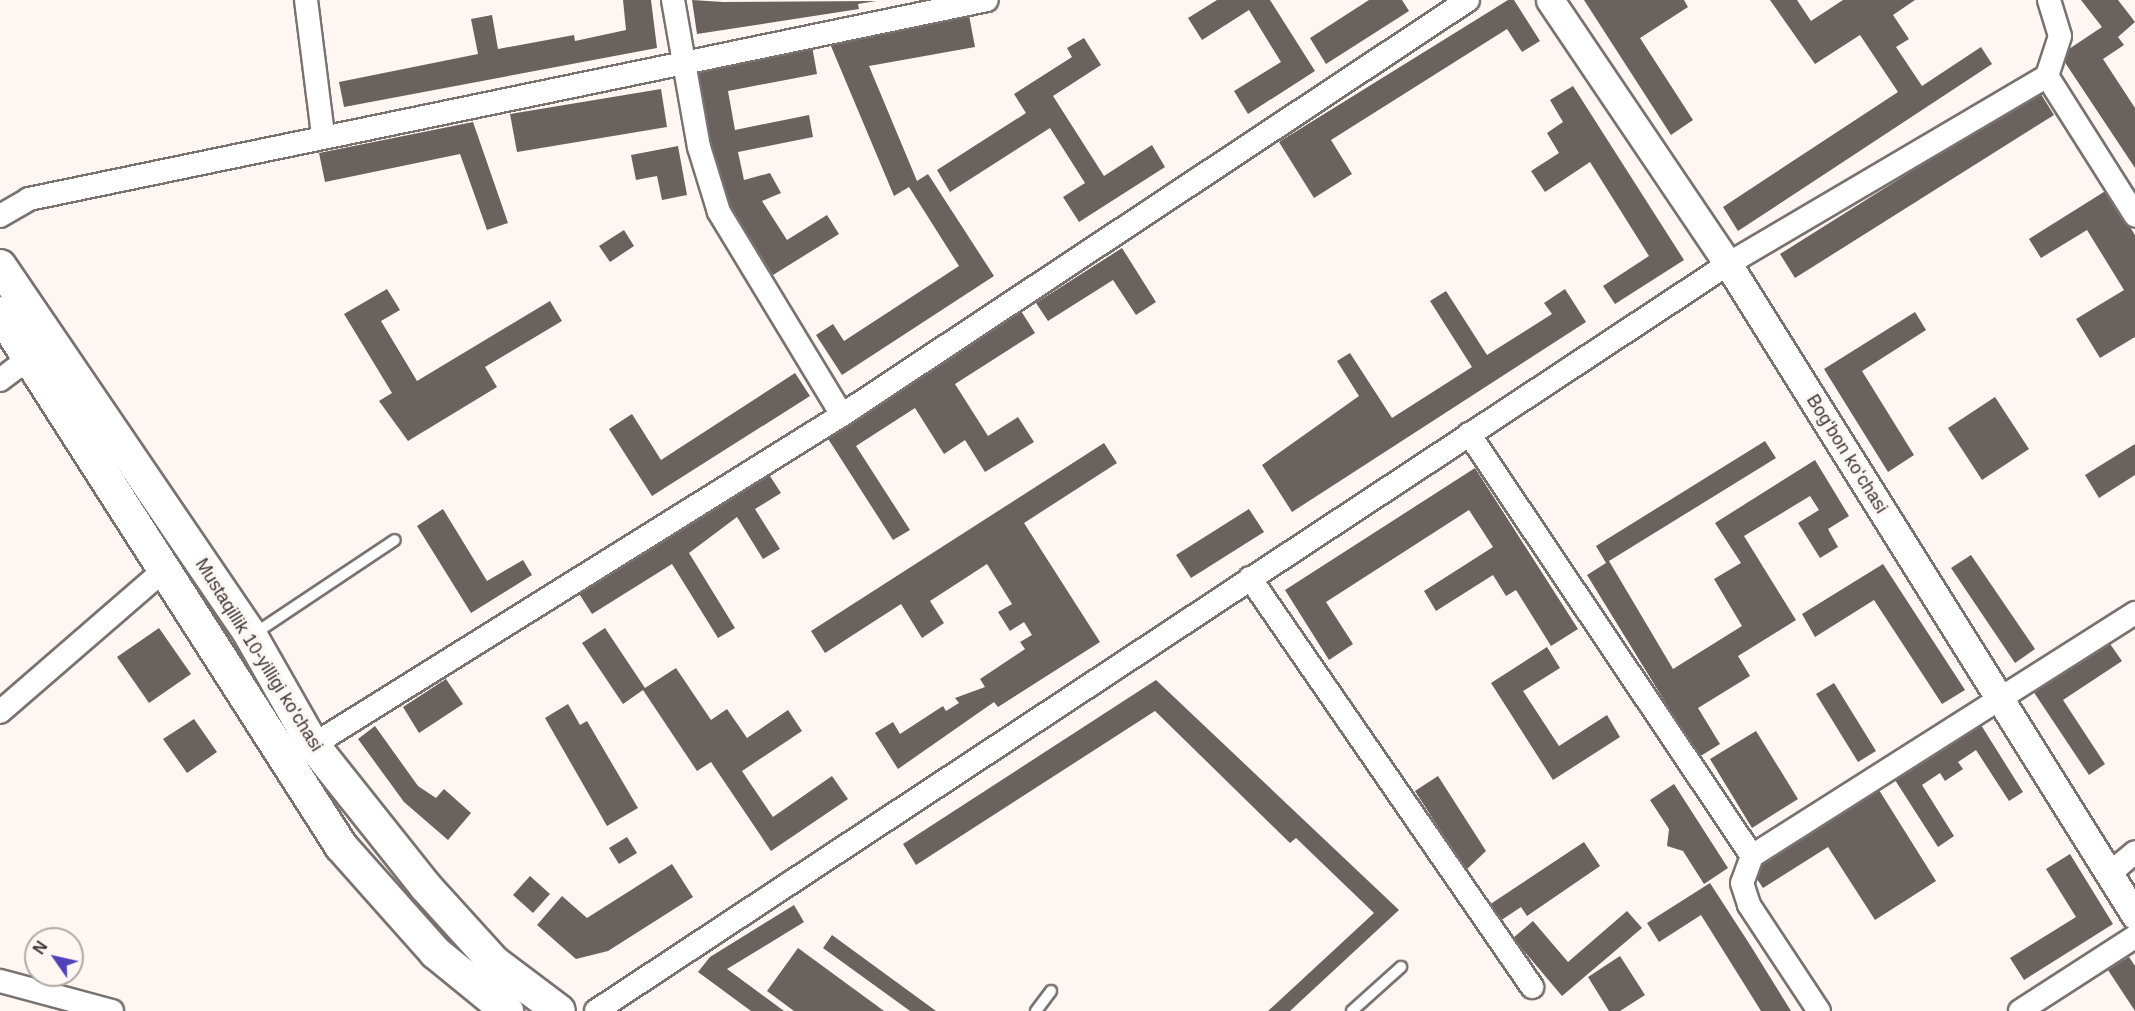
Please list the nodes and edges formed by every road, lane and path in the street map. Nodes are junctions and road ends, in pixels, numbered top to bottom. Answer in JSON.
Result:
{"nodes":[{"id":1,"x":306,"y":0,"type":"edge"},
{"id":2,"x":673,"y":0,"type":"edge"},
{"id":3,"x":987,"y":0,"type":"edge"},
{"id":4,"x":1468,"y":0,"type":"edge"},
{"id":5,"x":1550,"y":0,"type":"edge"},
{"id":6,"x":2049,"y":0,"type":"edge"},
{"id":7,"x":681,"y":63,"type":"junction"},
{"id":8,"x":2047,"y":76,"type":"junction"},
{"id":9,"x":323,"y":135,"type":"junction"},
{"id":10,"x":2135,"y":215,"type":"edge"},
{"id":11,"x":0,"y":216,"type":"edge"},
{"id":12,"x":1728,"y":264,"type":"junction"},
{"id":13,"x":0,"y":266,"type":"edge"},
{"id":14,"x":0,"y":313,"type":"edge"},
{"id":15,"x":30,"y":357,"type":"junction"},
{"id":16,"x":0,"y":380,"type":"edge"},
{"id":17,"x":842,"y":415,"type":"junction"},
{"id":18,"x":1469,"y":434,"type":"junction"},
{"id":19,"x":395,"y":540,"type":"dead end"},
{"id":20,"x":163,"y":571,"type":"junction"},
{"id":21,"x":1250,"y":578,"type":"junction"},
{"id":22,"x":2135,"y":613,"type":"edge"},
{"id":23,"x":251,"y":636,"type":"junction"},
{"id":24,"x":2000,"y":699,"type":"junction"},
{"id":25,"x":0,"y":712,"type":"edge"},
{"id":26,"x":314,"y":745,"type":"junction"},
{"id":27,"x":2135,"y":852,"type":"edge"},
{"id":28,"x":1752,"y":856,"type":"junction"},
{"id":29,"x":2109,"y":874,"type":"junction"},
{"id":30,"x":2135,"y":915,"type":"edge"},
{"id":31,"x":2135,"y":937,"type":"edge"},
{"id":32,"x":1401,"y":967,"type":"dead end"},
{"id":33,"x":0,"y":981,"type":"edge"},
{"id":34,"x":1532,"y":987,"type":"dead end"},
{"id":35,"x":1051,"y":991,"type":"dead end"},
{"id":36,"x":112,"y":1011,"type":"edge"},
{"id":37,"x":507,"y":1011,"type":"edge"},
{"id":38,"x":559,"y":1011,"type":"edge"},
{"id":39,"x":596,"y":1011,"type":"edge"},
{"id":40,"x":1036,"y":1011,"type":"edge"},
{"id":41,"x":1352,"y":1011,"type":"edge"},
{"id":42,"x":1819,"y":1011,"type":"edge"},
{"id":43,"x":2020,"y":1011,"type":"edge"}],
"edges":[{"from":1,"to":9,"type":"street"},
{"from":2,"to":7,"type":"street"},
{"from":3,"to":7,"type":"street"},
{"from":4,"to":17,"type":"street"},
{"from":5,"to":12,"type":"street","name":"Bogʻbon koʻchasi"},
{"from":6,"to":8,"type":"street"},
{"from":7,"to":9,"type":"street"},
{"from":7,"to":17,"type":"street"},
{"from":8,"to":10,"type":"street"},
{"from":8,"to":12,"type":"street"},
{"from":9,"to":11,"type":"street"},
{"from":12,"to":18,"type":"street"},
{"from":12,"to":24,"type":"street","name":"Bogʻbon koʻchasi"},
{"from":13,"to":23,"type":"main road","name":"Mustaqillik 10-yilligi ko'chasi"},
{"from":14,"to":15,"type":"main road","name":"Mustaqillik 10-yilligi ko'chasi"},
{"from":15,"to":16,"type":"street"},
{"from":15,"to":20,"type":"main road","name":"Mustaqillik 10-yilligi ko'chasi"},
{"from":17,"to":26,"type":"street"},
{"from":18,"to":21,"type":"street"},
{"from":18,"to":28,"type":"street"},
{"from":19,"to":23,"type":"lane"},
{"from":20,"to":25,"type":"street"},
{"from":20,"to":37,"type":"main road","name":"Mustaqillik 10-yilligi ko'chasi"},
{"from":21,"to":34,"type":"street"},
{"from":21,"to":39,"type":"street"},
{"from":22,"to":24,"type":"street"},
{"from":23,"to":26,"type":"main road","name":"Mustaqillik 10-yilligi ko'chasi"},
{"from":24,"to":28,"type":"street"},
{"from":24,"to":29,"type":"street","name":"Bogʻbon koʻchasi"},
{"from":26,"to":38,"type":"main road","name":"Mustaqillik 10-yilligi ko'chasi"},
{"from":27,"to":29,"type":"street"},
{"from":28,"to":42,"type":"street"},
{"from":29,"to":30,"type":"street","name":"Bogʻbon koʻchasi"},
{"from":31,"to":43,"type":"street"},
{"from":32,"to":41,"type":"lane"},
{"from":33,"to":36,"type":"street"},
{"from":35,"to":40,"type":"lane"}]}
